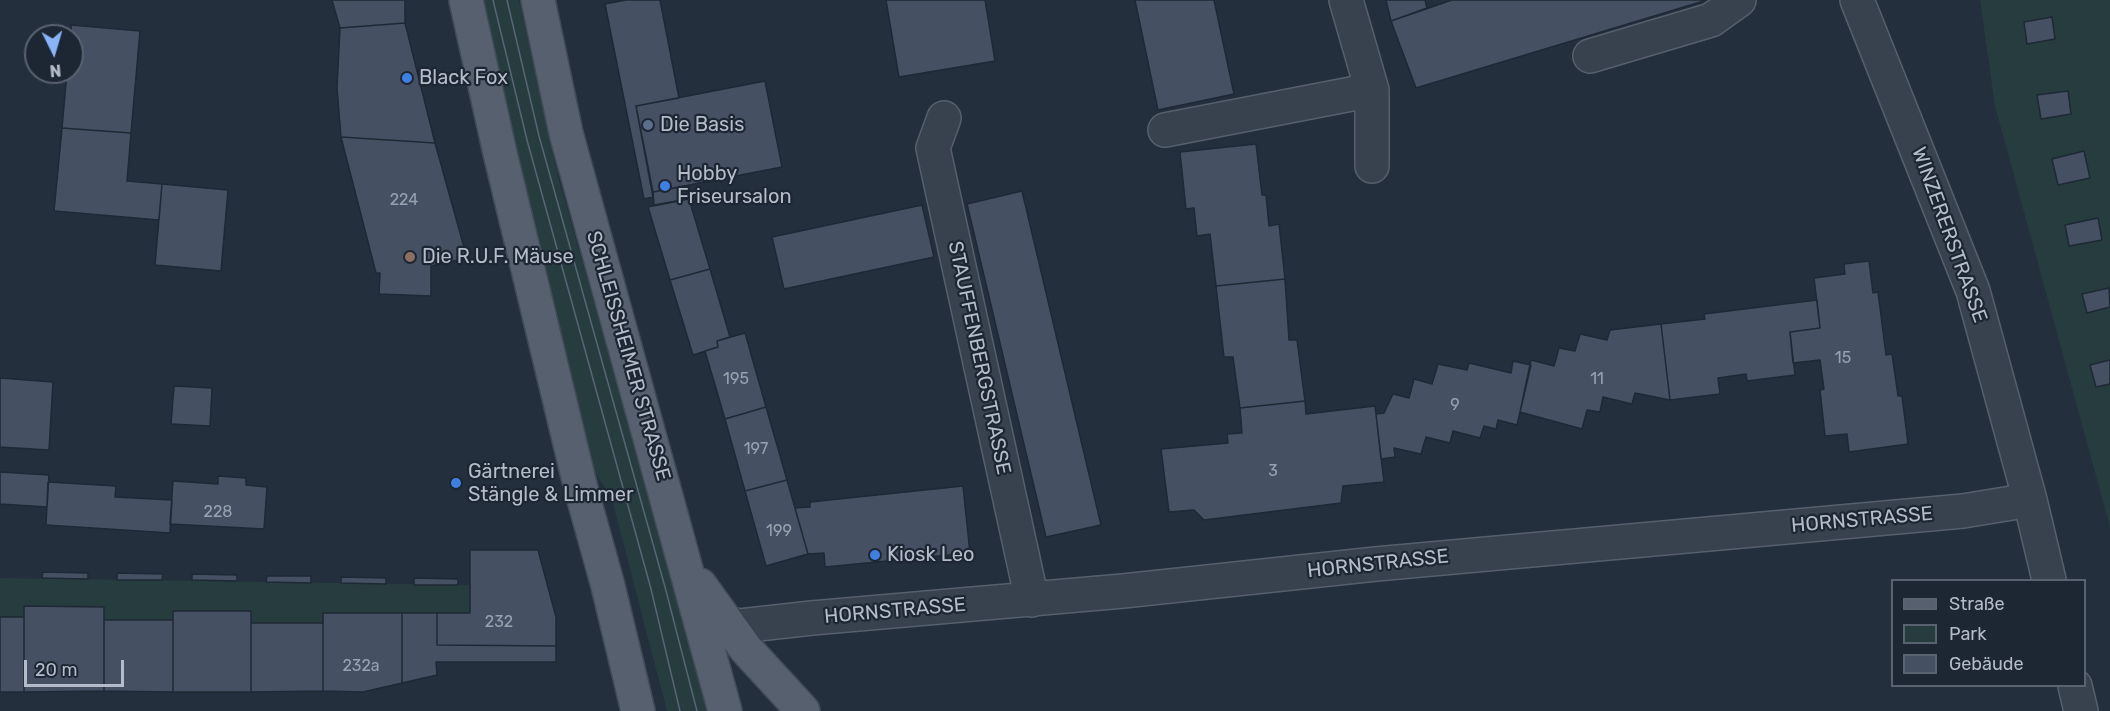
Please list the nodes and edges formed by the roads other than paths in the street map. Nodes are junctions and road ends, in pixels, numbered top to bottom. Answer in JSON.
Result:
{"nodes":[{"id":1,"x":466,"y":0,"type":"edge"},
{"id":2,"x":538,"y":0,"type":"edge"},
{"id":3,"x":1346,"y":0,"type":"edge"},
{"id":4,"x":1739,"y":0,"type":"edge"},
{"id":5,"x":1857,"y":0,"type":"edge"},
{"id":6,"x":1590,"y":56,"type":"dead end"},
{"id":7,"x":1372,"y":90,"type":"junction"},
{"id":8,"x":944,"y":118,"type":"dead end"},
{"id":9,"x":1165,"y":130,"type":"dead end"},
{"id":10,"x":1372,"y":166,"type":"dead end"},
{"id":11,"x":2030,"y":500,"type":"junction"},
{"id":12,"x":687,"y":566,"type":"junction"},
{"id":13,"x":2049,"y":579,"type":"edge"},
{"id":14,"x":1032,"y":600,"type":"junction"},
{"id":15,"x":727,"y":623,"type":"junction"},
{"id":16,"x":2075,"y":687,"type":"edge"},
{"id":17,"x":638,"y":711,"type":"edge"},
{"id":18,"x":725,"y":711,"type":"edge"},
{"id":19,"x":803,"y":711,"type":"edge"},
{"id":20,"x":2081,"y":711,"type":"edge"}],
"edges":[{"from":1,"to":17,"type":"main road"},
{"from":2,"to":12,"type":"main road","name":"SCHLEISSHEIMER STRASSE"},
{"from":3,"to":7,"type":"street"},
{"from":4,"to":6,"type":"street"},
{"from":5,"to":11,"type":"street","name":"WINZERERSTRASSE"},
{"from":7,"to":9,"type":"street"},
{"from":7,"to":10,"type":"street"},
{"from":8,"to":14,"type":"street","name":"STAUFFENBERGSTRASSE"},
{"from":11,"to":13,"type":"street","name":"WINZERERSTRASSE"},
{"from":11,"to":14,"type":"street","name":"HORNSTRASSE"},
{"from":12,"to":15,"type":"main road"},
{"from":12,"to":18,"type":"main road","name":"SCHLEISSHEIMER STRASSE"},
{"from":14,"to":15,"type":"street","name":"HORNSTRASSE"},
{"from":15,"to":19,"type":"main road"},
{"from":16,"to":20,"type":"street"}]}
